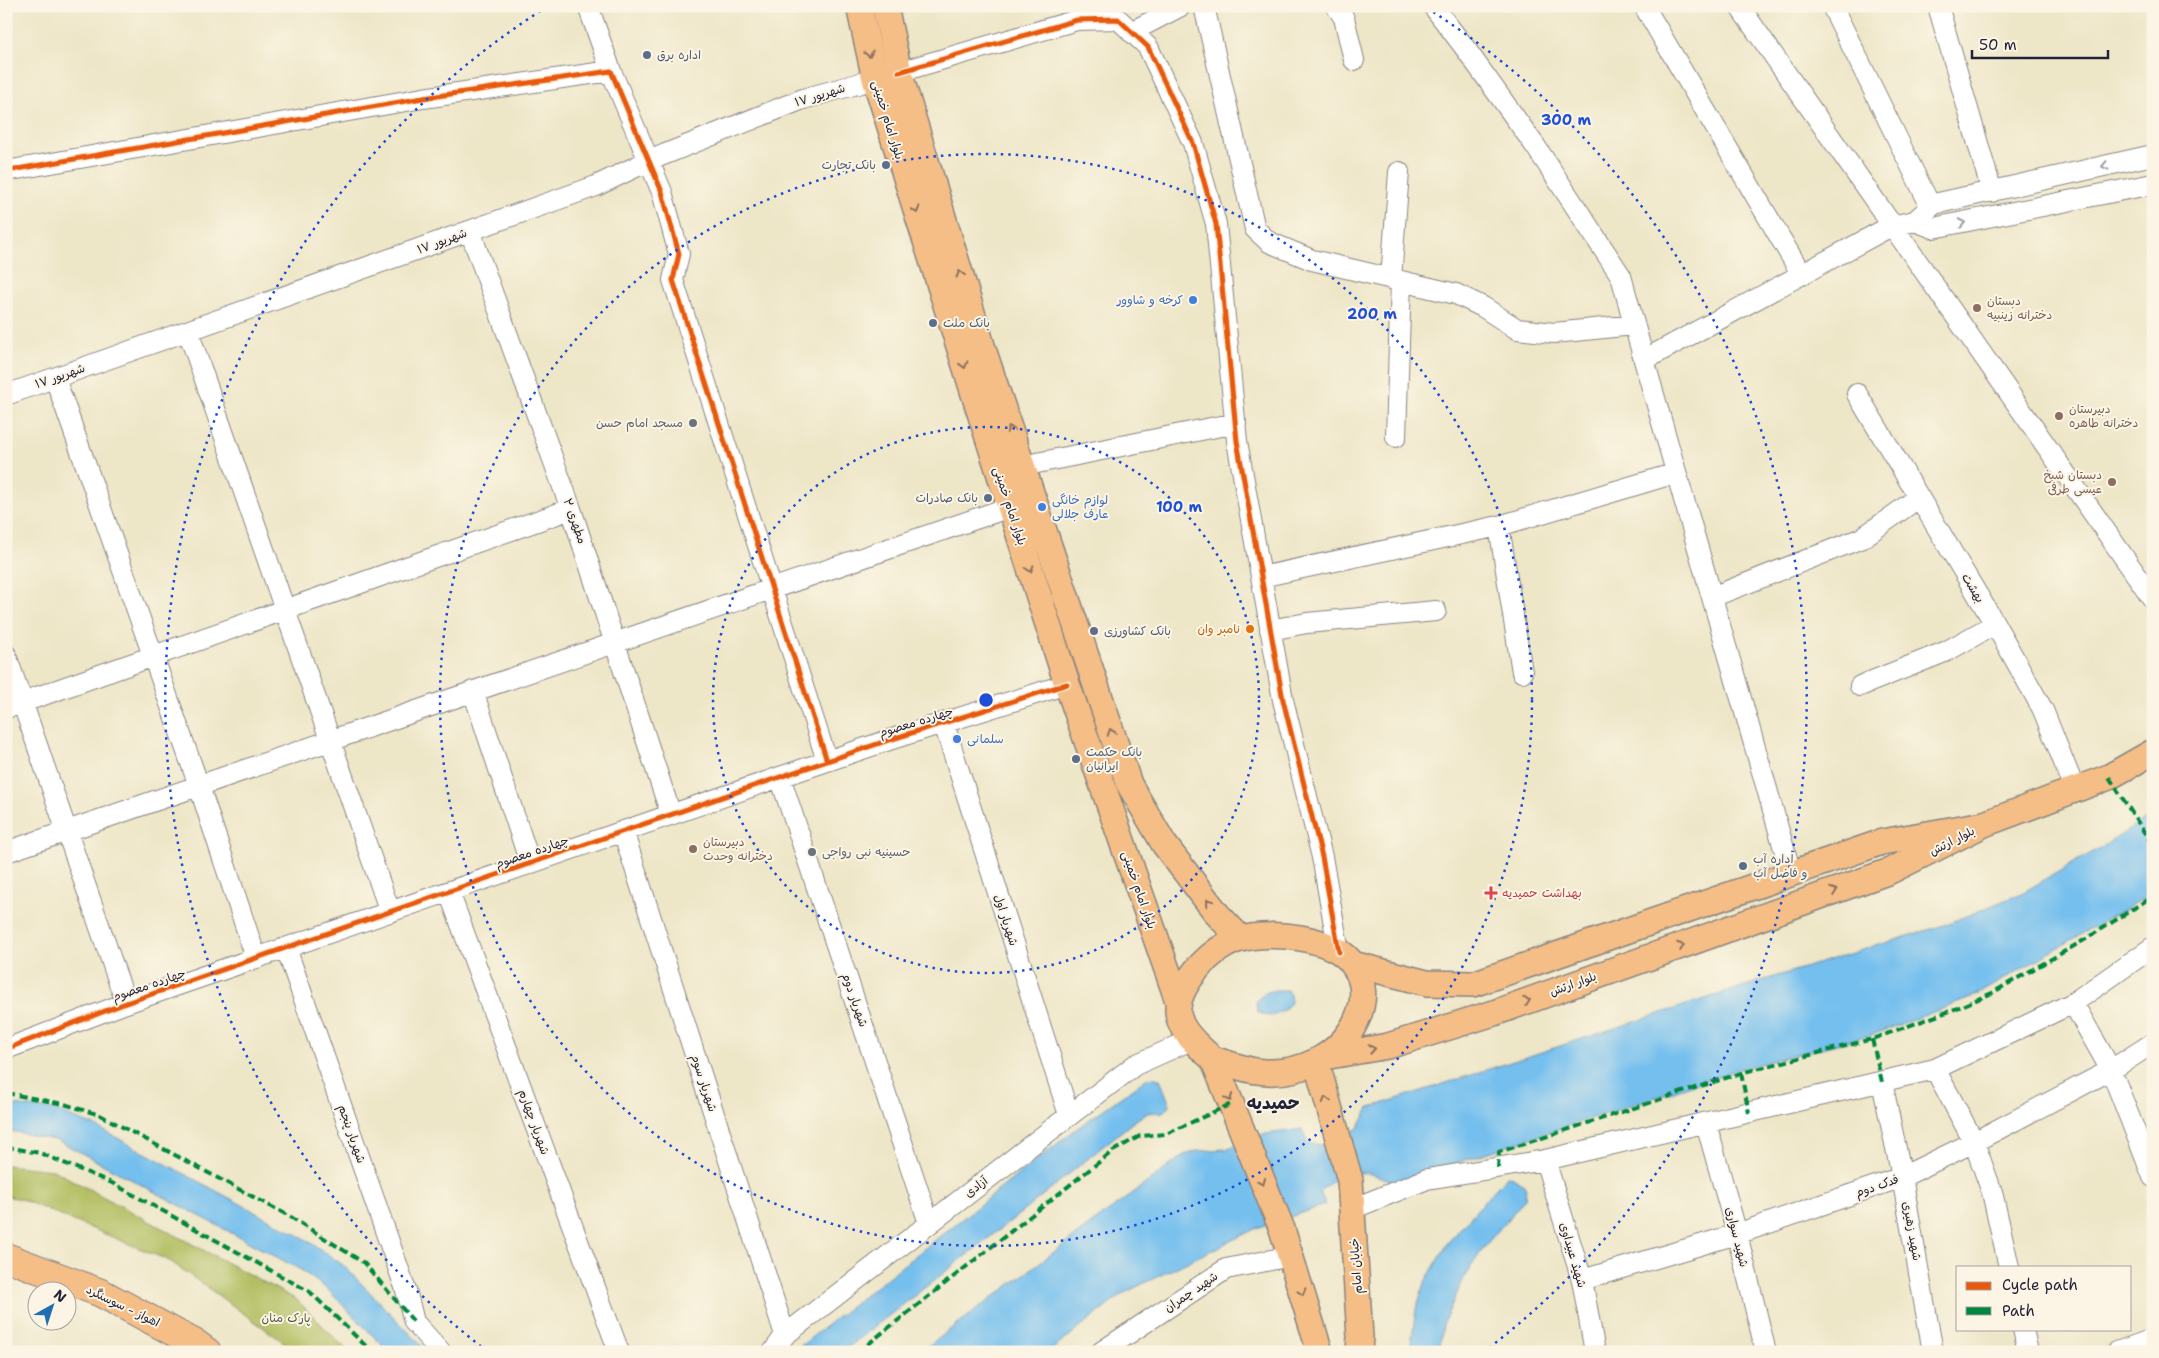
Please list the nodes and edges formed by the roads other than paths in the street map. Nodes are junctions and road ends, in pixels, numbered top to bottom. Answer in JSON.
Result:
{"nodes":[{"id":1,"x":588,"y":6,"type":"edge"},
{"id":2,"x":859,"y":6,"type":"edge"},
{"id":3,"x":885,"y":6,"type":"edge"},
{"id":4,"x":1181,"y":6,"type":"edge"},
{"id":5,"x":1204,"y":6,"type":"edge"},
{"id":6,"x":1336,"y":6,"type":"edge"},
{"id":7,"x":1433,"y":6,"type":"edge"},
{"id":8,"x":1644,"y":6,"type":"edge"},
{"id":9,"x":1739,"y":6,"type":"edge"},
{"id":10,"x":1832,"y":6,"type":"edge"},
{"id":11,"x":1938,"y":6,"type":"edge"},
{"id":12,"x":1122,"y":19,"type":"edge"},
{"id":13,"x":1354,"y":60,"type":"dead end"},
{"id":14,"x":611,"y":71,"type":"junction"},
{"id":15,"x":899,"y":72,"type":"junction"},
{"id":16,"x":875,"y":79,"type":"junction"},
{"id":17,"x":2153,"y":155,"type":"edge"},
{"id":18,"x":648,"y":161,"type":"junction"},
{"id":19,"x":6,"y":171,"type":"edge"},
{"id":20,"x":1399,"y":172,"type":"dead end"},
{"id":21,"x":2153,"y":184,"type":"edge"},
{"id":22,"x":1992,"y":192,"type":"junction"},
{"id":23,"x":1931,"y":207,"type":"junction"},
{"id":24,"x":1915,"y":221,"type":"junction"},
{"id":25,"x":1891,"y":226,"type":"junction"},
{"id":26,"x":470,"y":230,"type":"junction"},
{"id":27,"x":1802,"y":274,"type":"junction"},
{"id":28,"x":1396,"y":280,"type":"junction"},
{"id":29,"x":1634,"y":325,"type":"junction"},
{"id":30,"x":188,"y":331,"type":"junction"},
{"id":31,"x":1644,"y":360,"type":"junction"},
{"id":32,"x":55,"y":378,"type":"junction"},
{"id":33,"x":1857,"y":394,"type":"dead end"},
{"id":34,"x":6,"y":395,"type":"edge"},
{"id":35,"x":1236,"y":423,"type":"junction"},
{"id":36,"x":1396,"y":438,"type":"dead end"},
{"id":37,"x":1022,"y":466,"type":"junction"},
{"id":38,"x":1676,"y":473,"type":"junction"},
{"id":39,"x":1918,"y":498,"type":"junction"},
{"id":40,"x":1010,"y":506,"type":"junction"},
{"id":41,"x":571,"y":509,"type":"junction"},
{"id":42,"x":1498,"y":526,"type":"junction"},
{"id":43,"x":1261,"y":577,"type":"junction"},
{"id":44,"x":771,"y":588,"type":"junction"},
{"id":45,"x":1712,"y":597,"type":"junction"},
{"id":46,"x":2153,"y":599,"type":"edge"},
{"id":47,"x":285,"y":609,"type":"junction"},
{"id":48,"x":1436,"y":611,"type":"dead end"},
{"id":49,"x":1995,"y":624,"type":"junction"},
{"id":50,"x":1270,"y":630,"type":"junction"},
{"id":51,"x":615,"y":642,"type":"junction"},
{"id":52,"x":6,"y":655,"type":"edge"},
{"id":53,"x":152,"y":657,"type":"junction"},
{"id":54,"x":1522,"y":672,"type":"dead end"},
{"id":55,"x":1068,"y":684,"type":"junction"},
{"id":56,"x":1860,"y":686,"type":"dead end"},
{"id":57,"x":473,"y":691,"type":"junction"},
{"id":58,"x":14,"y":706,"type":"edge"},
{"id":59,"x":944,"y":724,"type":"junction"},
{"id":60,"x":331,"y":740,"type":"junction"},
{"id":61,"x":2153,"y":752,"type":"edge"},
{"id":62,"x":827,"y":761,"type":"junction"},
{"id":63,"x":780,"y":777,"type":"junction"},
{"id":64,"x":198,"y":786,"type":"junction"},
{"id":65,"x":2075,"y":790,"type":"junction"},
{"id":66,"x":671,"y":815,"type":"junction"},
{"id":67,"x":1984,"y":824,"type":"junction"},
{"id":68,"x":66,"y":831,"type":"junction"},
{"id":69,"x":624,"y":831,"type":"junction"},
{"id":70,"x":6,"y":852,"type":"edge"},
{"id":71,"x":530,"y":863,"type":"junction"},
{"id":72,"x":1791,"y":873,"type":"junction"},
{"id":73,"x":449,"y":892,"type":"junction"},
{"id":74,"x":390,"y":912,"type":"junction"},
{"id":75,"x":1241,"y":939,"type":"junction"},
{"id":76,"x":2153,"y":947,"type":"edge"},
{"id":77,"x":286,"y":948,"type":"junction"},
{"id":78,"x":256,"y":958,"type":"junction"},
{"id":79,"x":1346,"y":958,"type":"junction"},
{"id":80,"x":1178,"y":1001,"type":"junction"},
{"id":81,"x":126,"y":1003,"type":"junction"},
{"id":82,"x":2073,"y":1003,"type":"junction"},
{"id":83,"x":1191,"y":1040,"type":"junction"},
{"id":84,"x":2153,"y":1043,"type":"edge"},
{"id":85,"x":6,"y":1049,"type":"edge"},
{"id":86,"x":1213,"y":1059,"type":"junction"},
{"id":87,"x":1320,"y":1059,"type":"junction"},
{"id":88,"x":1935,"y":1069,"type":"junction"},
{"id":89,"x":2111,"y":1070,"type":"junction"},
{"id":90,"x":1882,"y":1082,"type":"junction"},
{"id":91,"x":1069,"y":1115,"type":"junction"},
{"id":92,"x":1706,"y":1123,"type":"junction"},
{"id":93,"x":1974,"y":1142,"type":"junction"},
{"id":94,"x":1545,"y":1160,"type":"junction"},
{"id":95,"x":1902,"y":1177,"type":"junction"},
{"id":96,"x":2153,"y":1177,"type":"edge"},
{"id":97,"x":1352,"y":1210,"type":"junction"},
{"id":98,"x":929,"y":1223,"type":"junction"},
{"id":99,"x":1737,"y":1234,"type":"junction"},
{"id":100,"x":1291,"y":1256,"type":"junction"},
{"id":101,"x":6,"y":1257,"type":"edge"},
{"id":102,"x":2009,"y":1266,"type":"edge"},
{"id":103,"x":1582,"y":1280,"type":"junction"},
{"id":104,"x":2023,"y":1330,"type":"edge"},
{"id":105,"x":785,"y":1335,"type":"junction"},
{"id":106,"x":2153,"y":1339,"type":"edge"},
{"id":107,"x":196,"y":1349,"type":"edge"},
{"id":108,"x":441,"y":1352,"type":"edge"},
{"id":109,"x":619,"y":1352,"type":"edge"},
{"id":110,"x":773,"y":1352,"type":"edge"},
{"id":111,"x":1101,"y":1352,"type":"edge"},
{"id":112,"x":1320,"y":1352,"type":"edge"},
{"id":113,"x":1359,"y":1352,"type":"edge"},
{"id":114,"x":1595,"y":1352,"type":"edge"},
{"id":115,"x":1766,"y":1352,"type":"edge"},
{"id":116,"x":1933,"y":1352,"type":"edge"},
{"id":117,"x":2028,"y":1352,"type":"edge"},
{"id":118,"x":2117,"y":1352,"type":"edge"}],
"edges":[{"from":1,"to":14,"type":"street"},
{"from":2,"to":16,"type":"main road","name":"بلوار امام خمینی","one_way":true},
{"from":3,"to":15,"type":"main road","name":"بلوار امام خمینی"},
{"from":4,"to":12,"type":"street"},
{"from":5,"to":28,"type":"street"},
{"from":6,"to":13,"type":"street"},
{"from":7,"to":29,"type":"street"},
{"from":8,"to":27,"type":"street"},
{"from":9,"to":25,"type":"street"},
{"from":10,"to":23,"type":"street"},
{"from":11,"to":22,"type":"street"},
{"from":12,"to":15,"type":"street"},
{"from":12,"to":35,"type":"street"},
{"from":14,"to":18,"type":"street"},
{"from":14,"to":19,"type":"street"},
{"from":37,"to":15,"type":"main road","name":"بلوار امام خمینی","one_way":true},
{"from":16,"to":18,"type":"street","name":"۱۷ شهریور"},
{"from":16,"to":40,"type":"main road","name":"بلوار امام خمینی","one_way":true},
{"from":17,"to":22,"type":"street","one_way":true},
{"from":18,"to":26,"type":"street","name":"۱۷ شهریور"},
{"from":18,"to":44,"type":"street"},
{"from":20,"to":28,"type":"street"},
{"from":24,"to":21,"type":"street","one_way":true},
{"from":22,"to":23,"type":"street"},
{"from":23,"to":24,"type":"street"},
{"from":24,"to":25,"type":"street"},
{"from":25,"to":27,"type":"street"},
{"from":25,"to":46,"type":"street"},
{"from":26,"to":30,"type":"street","name":"۱۷ شهریور"},
{"from":26,"to":41,"type":"street","name":"مطهری ۲"},
{"from":27,"to":31,"type":"street"},
{"from":28,"to":29,"type":"street"},
{"from":28,"to":36,"type":"street"},
{"from":29,"to":31,"type":"street"},
{"from":30,"to":32,"type":"street","name":"۱۷ شهریور"},
{"from":30,"to":47,"type":"street"},
{"from":31,"to":38,"type":"street"},
{"from":32,"to":34,"type":"street","name":"۱۷ شهریور"},
{"from":32,"to":53,"type":"street"},
{"from":33,"to":39,"type":"street","name":"بهشت"},
{"from":35,"to":37,"type":"street"},
{"from":35,"to":43,"type":"street"},
{"from":75,"to":37,"type":"main road","name":"بلوار امام خمینی","one_way":true},
{"from":38,"to":42,"type":"street"},
{"from":38,"to":45,"type":"street"},
{"from":39,"to":45,"type":"street"},
{"from":39,"to":49,"type":"street","name":"بهشت"},
{"from":40,"to":44,"type":"street"},
{"from":40,"to":55,"type":"main road","name":"بلوار امام خمینی","one_way":true},
{"from":41,"to":47,"type":"street"},
{"from":41,"to":51,"type":"street","name":"مطهری ۲"},
{"from":42,"to":43,"type":"street"},
{"from":42,"to":54,"type":"street"},
{"from":43,"to":50,"type":"street"},
{"from":44,"to":51,"type":"street"},
{"from":44,"to":62,"type":"street"},
{"from":45,"to":72,"type":"street"},
{"from":47,"to":53,"type":"street"},
{"from":47,"to":60,"type":"street"},
{"from":48,"to":50,"type":"street"},
{"from":49,"to":56,"type":"street"},
{"from":49,"to":65,"type":"street","name":"بهشت"},
{"from":50,"to":79,"type":"street"},
{"from":51,"to":57,"type":"street"},
{"from":51,"to":66,"type":"street","name":"مطهری ۲"},
{"from":52,"to":58,"type":"street"},
{"from":53,"to":58,"type":"street"},
{"from":53,"to":64,"type":"street"},
{"from":55,"to":59,"type":"street","name":"چهارده معصوم"},
{"from":55,"to":80,"type":"main road","name":"بلوار امام خمینی"},
{"from":57,"to":60,"type":"street"},
{"from":57,"to":71,"type":"street"},
{"from":58,"to":68,"type":"street"},
{"from":59,"to":62,"type":"street","name":"چهارده معصوم"},
{"from":59,"to":91,"type":"street","name":"شهریار اول"},
{"from":60,"to":64,"type":"street"},
{"from":60,"to":74,"type":"street"},
{"from":61,"to":65,"type":"main road"},
{"from":62,"to":63,"type":"street","name":"چهارده معصوم"},
{"from":63,"to":66,"type":"street","name":"چهارده معصوم"},
{"from":63,"to":98,"type":"street","name":"شهریار دوم"},
{"from":64,"to":68,"type":"street"},
{"from":64,"to":78,"type":"street"},
{"from":65,"to":67,"type":"main road"},
{"from":66,"to":69,"type":"street","name":"چهارده معصوم"},
{"from":67,"to":72,"type":"main road","name":"بلوار ارتش"},
{"from":87,"to":67,"type":"main road","name":"بلوار ارتش","one_way":true},
{"from":68,"to":70,"type":"street"},
{"from":68,"to":81,"type":"street"},
{"from":69,"to":71,"type":"street","name":"چهارده معصوم"},
{"from":69,"to":105,"type":"street","name":"شهریار سوم"},
{"from":71,"to":73,"type":"street","name":"چهارده معصوم"},
{"from":72,"to":79,"type":"main road","name":"بلوار ارتش"},
{"from":73,"to":74,"type":"street","name":"چهارده معصوم"},
{"from":73,"to":109,"type":"street","name":"شهریار چهارم"},
{"from":74,"to":77,"type":"street","name":"چهارده معصوم"},
{"from":75,"to":79,"type":"main road"},
{"from":75,"to":80,"type":"main road"},
{"from":76,"to":82,"type":"street"},
{"from":77,"to":78,"type":"street","name":"چهارده معصوم"},
{"from":77,"to":108,"type":"street","name":"شهریار پنجم"},
{"from":78,"to":81,"type":"street","name":"چهارده معصوم"},
{"from":79,"to":87,"type":"main road"},
{"from":80,"to":83,"type":"main road"},
{"from":81,"to":85,"type":"street","name":"چهارده معصوم"},
{"from":82,"to":88,"type":"street"},
{"from":82,"to":89,"type":"street"},
{"from":83,"to":86,"type":"main road"},
{"from":83,"to":91,"type":"street","name":"آزادی"},
{"from":84,"to":89,"type":"street","name":"فدک دوم"},
{"from":86,"to":87,"type":"main road"},
{"from":86,"to":100,"type":"main road","one_way":true},
{"from":97,"to":87,"type":"main road","name":"خیابان امام","one_way":true},
{"from":88,"to":90,"type":"street"},
{"from":88,"to":93,"type":"street"},
{"from":89,"to":93,"type":"street","name":"فدک دوم"},
{"from":89,"to":96,"type":"street"},
{"from":90,"to":92,"type":"street"},
{"from":90,"to":95,"type":"street","name":"شهید زهیری"},
{"from":91,"to":98,"type":"street","name":"آزادی"},
{"from":92,"to":94,"type":"street"},
{"from":92,"to":99,"type":"street","name":"شهید سواری"},
{"from":93,"to":95,"type":"street","name":"فدک دوم"},
{"from":93,"to":102,"type":"street"},
{"from":94,"to":97,"type":"street"},
{"from":94,"to":103,"type":"street","name":"شهید عبیداوی"},
{"from":95,"to":99,"type":"street","name":"فدک دوم"},
{"from":95,"to":116,"type":"street","name":"شهید زهیری"},
{"from":97,"to":113,"type":"main road","name":"خیابان امام"},
{"from":98,"to":105,"type":"street","name":"آزادی"},
{"from":99,"to":103,"type":"street","name":"فدک دوم"},
{"from":99,"to":115,"type":"street","name":"شهید سواری"},
{"from":100,"to":111,"type":"street","name":"شهید چمران"},
{"from":100,"to":112,"type":"main road","one_way":true},
{"from":101,"to":107,"type":"highway","name":"اهواز - سوسنگرد"},
{"from":103,"to":114,"type":"street","name":"شهید عبیداوی"},
{"from":104,"to":117,"type":"street"},
{"from":105,"to":110,"type":"street","name":"آزادی"},
{"from":106,"to":118,"type":"street"}]}
